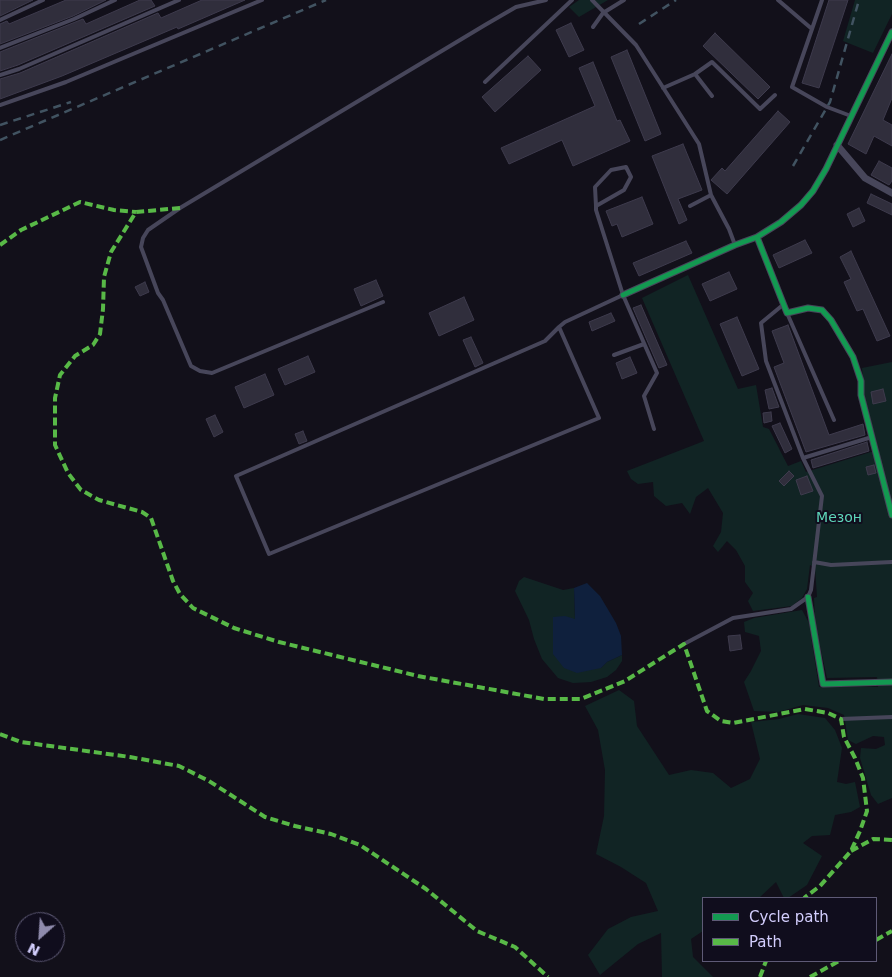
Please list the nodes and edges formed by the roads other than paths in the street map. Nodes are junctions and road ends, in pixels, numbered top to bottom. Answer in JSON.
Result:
{"nodes":[{"id":1,"x":43,"y":0,"type":"edge"},
{"id":2,"x":115,"y":0,"type":"edge"},
{"id":3,"x":179,"y":0,"type":"edge"},
{"id":4,"x":262,"y":0,"type":"edge"},
{"id":5,"x":546,"y":0,"type":"edge"},
{"id":6,"x":572,"y":0,"type":"edge"},
{"id":7,"x":592,"y":0,"type":"edge"},
{"id":8,"x":624,"y":0,"type":"edge"},
{"id":9,"x":778,"y":0,"type":"edge"},
{"id":10,"x":822,"y":0,"type":"edge"},
{"id":11,"x":603,"y":13,"type":"junction"},
{"id":12,"x":0,"y":20,"type":"edge"},
{"id":13,"x":593,"y":27,"type":"dead end"},
{"id":14,"x":812,"y":29,"type":"junction"},
{"id":15,"x":892,"y":32,"type":"edge"},
{"id":16,"x":0,"y":48,"type":"edge"},
{"id":17,"x":695,"y":74,"type":"junction"},
{"id":18,"x":0,"y":76,"type":"edge"},
{"id":19,"x":485,"y":82,"type":"dead end"},
{"id":20,"x":663,"y":88,"type":"junction"},
{"id":21,"x":775,"y":95,"type":"dead end"},
{"id":22,"x":712,"y":96,"type":"dead end"},
{"id":23,"x":0,"y":105,"type":"edge"},
{"id":24,"x":851,"y":116,"type":"junction"},
{"id":25,"x":837,"y":145,"type":"junction"},
{"id":26,"x":892,"y":194,"type":"edge"},
{"id":27,"x":711,"y":195,"type":"junction"},
{"id":28,"x":596,"y":206,"type":"junction"},
{"id":29,"x":690,"y":206,"type":"dead end"},
{"id":30,"x":757,"y":237,"type":"junction"},
{"id":31,"x":735,"y":245,"type":"junction"},
{"id":32,"x":623,"y":295,"type":"junction"},
{"id":33,"x":383,"y":302,"type":"dead end"},
{"id":34,"x":784,"y":304,"type":"junction"},
{"id":35,"x":787,"y":314,"type":"junction"},
{"id":36,"x":559,"y":327,"type":"junction"},
{"id":37,"x":644,"y":344,"type":"junction"},
{"id":38,"x":614,"y":356,"type":"dead end"},
{"id":39,"x":834,"y":420,"type":"dead end"},
{"id":40,"x":654,"y":429,"type":"dead end"},
{"id":41,"x":872,"y":437,"type":"junction"},
{"id":42,"x":803,"y":458,"type":"junction"},
{"id":43,"x":892,"y":516,"type":"edge"},
{"id":44,"x":814,"y":562,"type":"junction"},
{"id":45,"x":892,"y":562,"type":"edge"},
{"id":46,"x":808,"y":597,"type":"junction"},
{"id":47,"x":684,"y":644,"type":"dead end"},
{"id":48,"x":892,"y":682,"type":"edge"},
{"id":49,"x":892,"y":717,"type":"edge"},
{"id":50,"x":841,"y":719,"type":"dead end"}],
"edges":[{"from":1,"to":12,"type":"lane"},
{"from":2,"to":16,"type":"lane"},
{"from":3,"to":18,"type":"lane"},
{"from":4,"to":23,"type":"lane"},
{"from":5,"to":33,"type":"lane"},
{"from":6,"to":19,"type":"lane"},
{"from":7,"to":11,"type":"lane"},
{"from":8,"to":11,"type":"lane"},
{"from":9,"to":14,"type":"lane"},
{"from":10,"to":14,"type":"lane"},
{"from":11,"to":13,"type":"lane"},
{"from":11,"to":20,"type":"lane"},
{"from":14,"to":24,"type":"lane"},
{"from":15,"to":24,"type":"street"},
{"from":17,"to":20,"type":"lane"},
{"from":17,"to":21,"type":"lane"},
{"from":17,"to":22,"type":"lane"},
{"from":20,"to":27,"type":"lane"},
{"from":24,"to":25,"type":"street"},
{"from":25,"to":26,"type":"street"},
{"from":25,"to":30,"type":"street"},
{"from":27,"to":29,"type":"lane"},
{"from":27,"to":31,"type":"lane"},
{"from":28,"to":28,"type":"lane"},
{"from":28,"to":32,"type":"lane"},
{"from":30,"to":31,"type":"street"},
{"from":30,"to":34,"type":"street"},
{"from":31,"to":32,"type":"street"},
{"from":32,"to":36,"type":"lane"},
{"from":32,"to":37,"type":"lane"},
{"from":34,"to":35,"type":"street"},
{"from":34,"to":42,"type":"lane"},
{"from":35,"to":39,"type":"lane"},
{"from":35,"to":41,"type":"street"},
{"from":36,"to":36,"type":"lane"},
{"from":37,"to":38,"type":"lane"},
{"from":37,"to":40,"type":"lane"},
{"from":41,"to":42,"type":"lane"},
{"from":41,"to":43,"type":"street"},
{"from":42,"to":44,"type":"lane"},
{"from":44,"to":45,"type":"lane"},
{"from":44,"to":46,"type":"lane"},
{"from":46,"to":47,"type":"lane"},
{"from":46,"to":48,"type":"street"},
{"from":49,"to":50,"type":"lane"}]}
